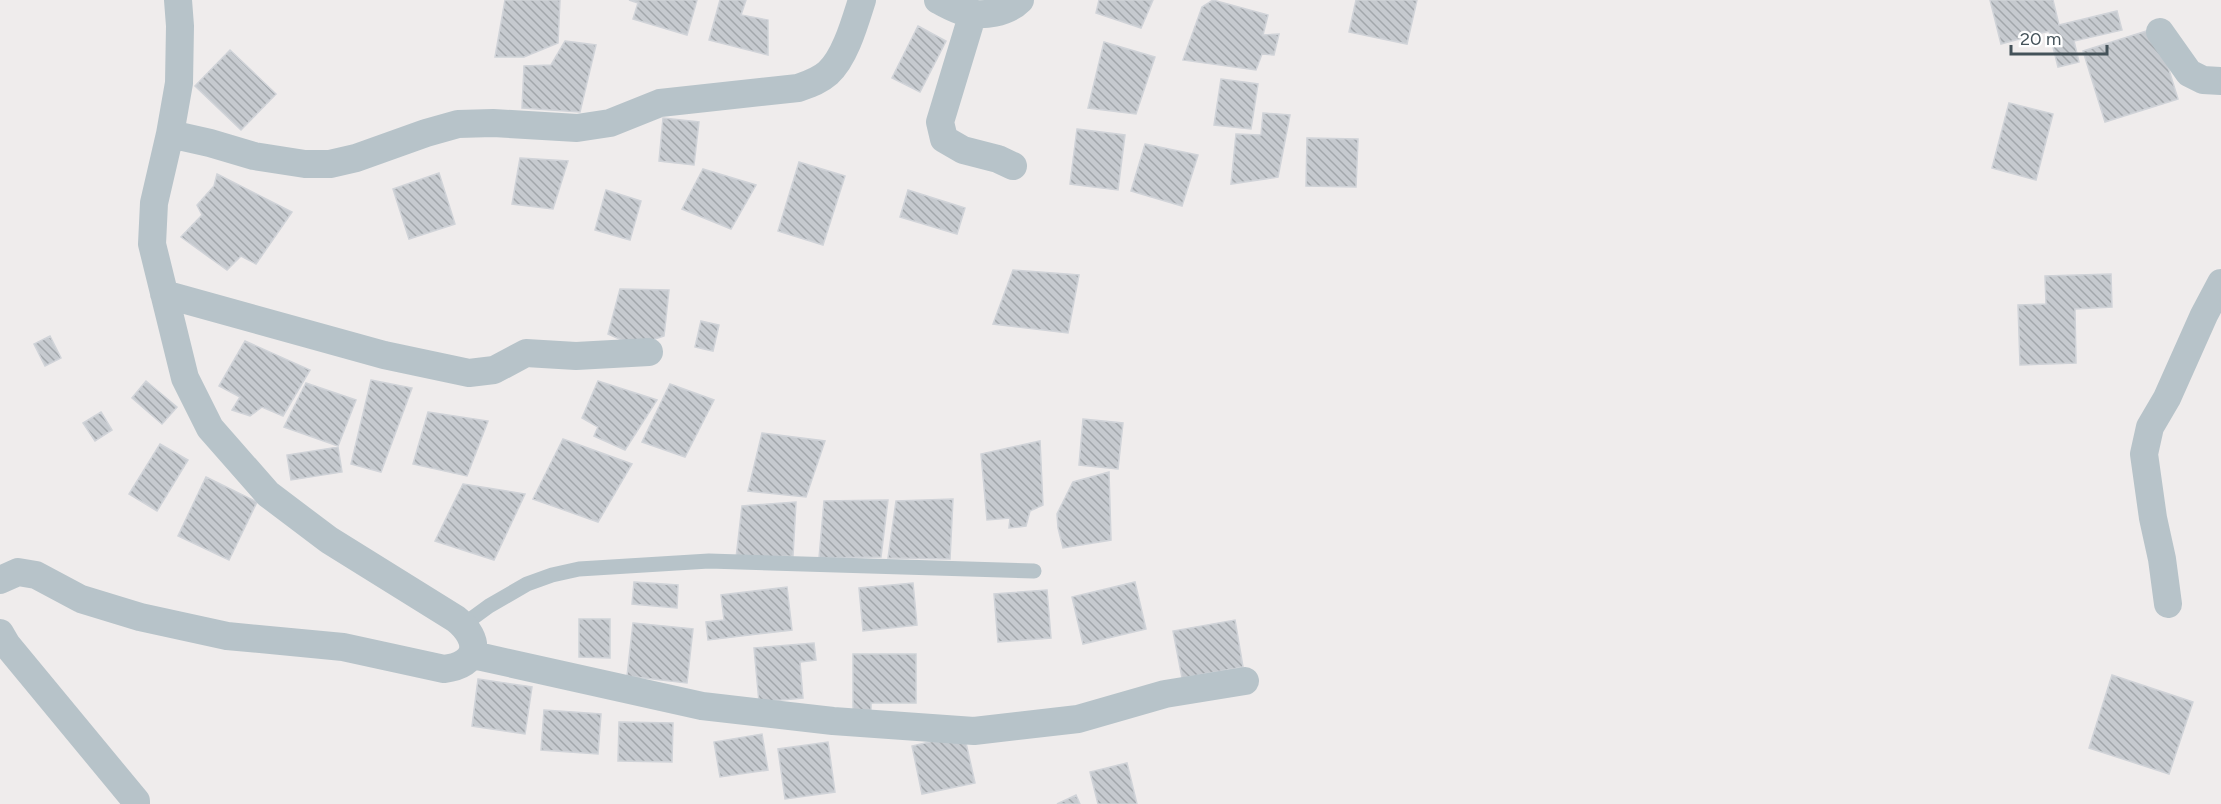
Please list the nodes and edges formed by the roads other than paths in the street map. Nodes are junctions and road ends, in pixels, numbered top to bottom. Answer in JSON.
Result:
{"nodes":[{"id":1,"x":178,"y":0,"type":"edge"},
{"id":2,"x":862,"y":0,"type":"edge"},
{"id":3,"x":938,"y":0,"type":"edge"},
{"id":4,"x":1020,"y":0,"type":"edge"},
{"id":5,"x":973,"y":13,"type":"junction"},
{"id":6,"x":2160,"y":32,"type":"dead end"},
{"id":7,"x":2221,"y":81,"type":"edge"},
{"id":8,"x":171,"y":134,"type":"junction"},
{"id":9,"x":1013,"y":166,"type":"dead end"},
{"id":10,"x":2221,"y":283,"type":"edge"},
{"id":11,"x":164,"y":294,"type":"junction"},
{"id":12,"x":649,"y":352,"type":"dead end"},
{"id":13,"x":1034,"y":571,"type":"dead end"},
{"id":14,"x":0,"y":580,"type":"edge"},
{"id":15,"x":2168,"y":604,"type":"dead end"},
{"id":16,"x":464,"y":625,"type":"junction"},
{"id":17,"x":0,"y":633,"type":"edge"},
{"id":18,"x":473,"y":655,"type":"junction"},
{"id":19,"x":1245,"y":681,"type":"dead end"},
{"id":20,"x":136,"y":804,"type":"edge"}],
"edges":[{"from":1,"to":8,"type":"street"},
{"from":2,"to":8,"type":"street"},
{"from":3,"to":5,"type":"street"},
{"from":4,"to":5,"type":"street"},
{"from":5,"to":9,"type":"street"},
{"from":6,"to":7,"type":"street"},
{"from":8,"to":11,"type":"street"},
{"from":10,"to":15,"type":"street"},
{"from":11,"to":12,"type":"street"},
{"from":11,"to":16,"type":"street"},
{"from":13,"to":16,"type":"lane"},
{"from":14,"to":18,"type":"street"},
{"from":16,"to":18,"type":"street"},
{"from":17,"to":20,"type":"street"},
{"from":18,"to":19,"type":"street"}]}
